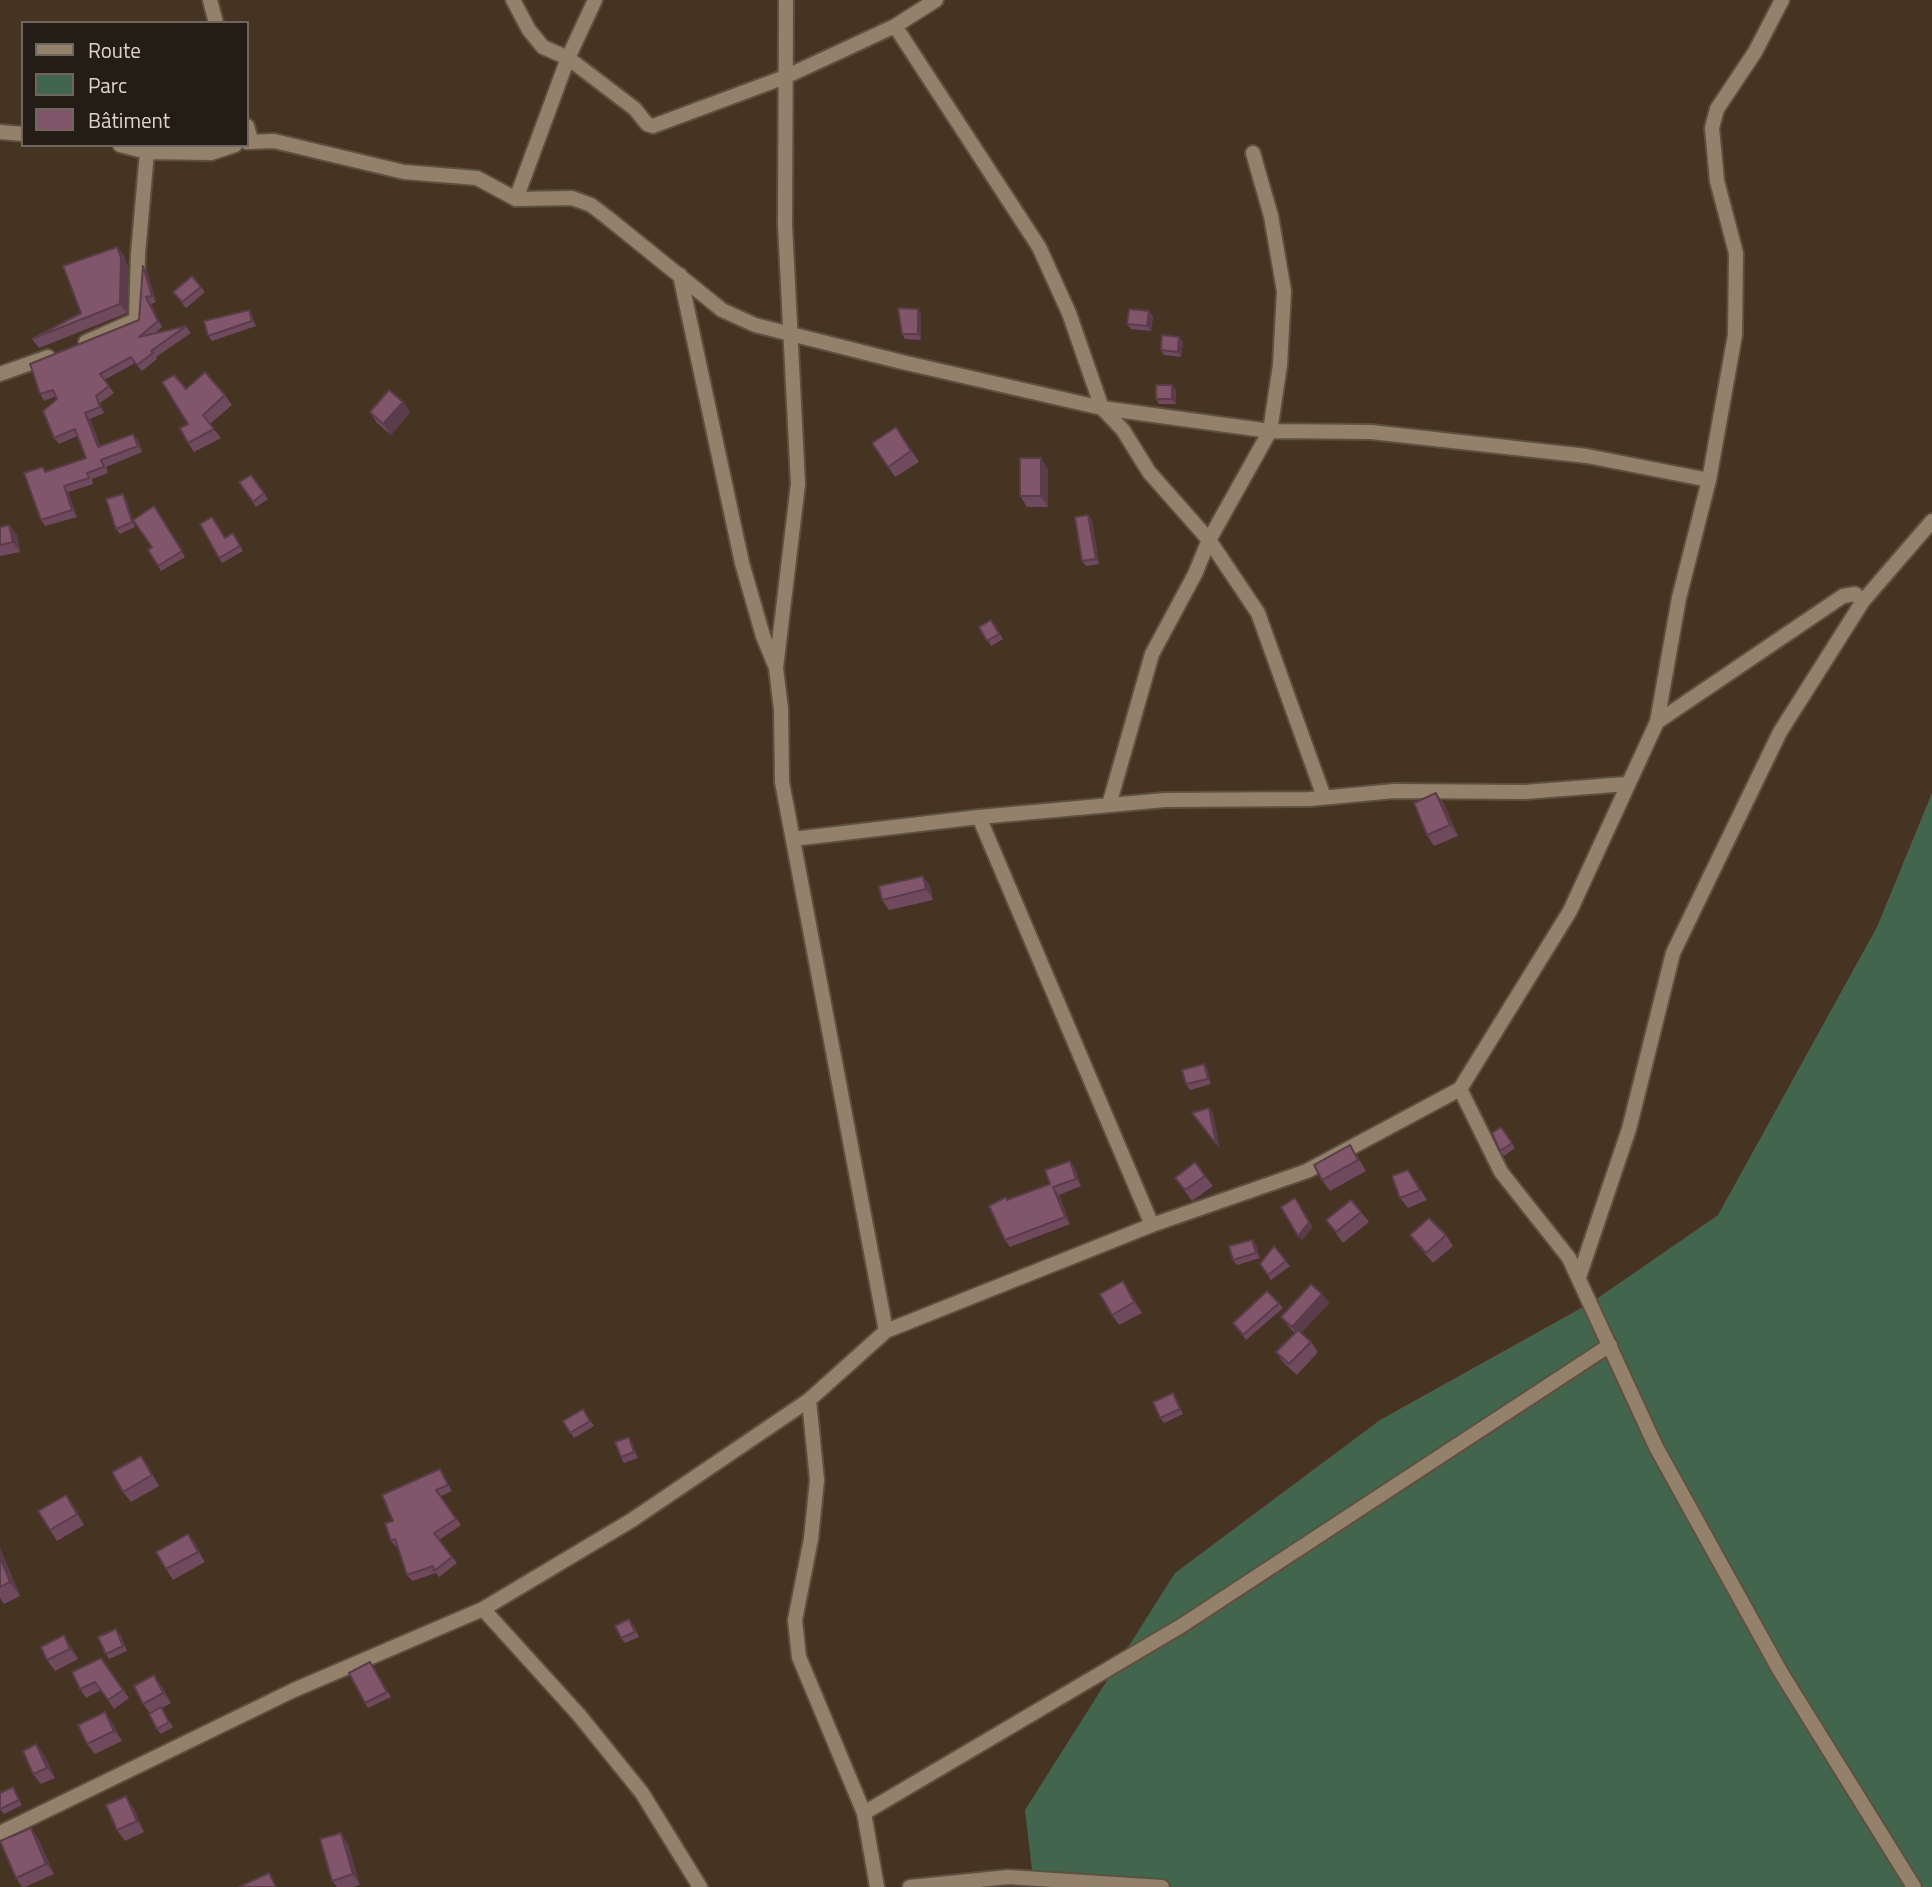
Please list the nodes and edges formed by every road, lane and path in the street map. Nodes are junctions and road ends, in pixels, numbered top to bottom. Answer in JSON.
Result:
{"nodes":[{"id":1,"x":209,"y":0,"type":"edge"},
{"id":2,"x":513,"y":0,"type":"edge"},
{"id":3,"x":595,"y":0,"type":"edge"},
{"id":4,"x":786,"y":0,"type":"edge"},
{"id":5,"x":936,"y":0,"type":"edge"},
{"id":6,"x":1782,"y":0,"type":"edge"},
{"id":7,"x":215,"y":21,"type":"edge"},
{"id":8,"x":895,"y":26,"type":"junction"},
{"id":9,"x":568,"y":58,"type":"junction"},
{"id":10,"x":785,"y":77,"type":"junction"},
{"id":11,"x":0,"y":132,"type":"edge"},
{"id":12,"x":21,"y":134,"type":"edge"},
{"id":13,"x":248,"y":136,"type":"edge"},
{"id":14,"x":128,"y":147,"type":"edge"},
{"id":15,"x":229,"y":147,"type":"edge"},
{"id":16,"x":147,"y":152,"type":"junction"},
{"id":17,"x":1253,"y":153,"type":"dead end"},
{"id":18,"x":516,"y":199,"type":"junction"},
{"id":19,"x":680,"y":275,"type":"junction"},
{"id":20,"x":790,"y":335,"type":"junction"},
{"id":21,"x":0,"y":374,"type":"edge"},
{"id":22,"x":1102,"y":408,"type":"junction"},
{"id":23,"x":1270,"y":431,"type":"junction"},
{"id":24,"x":1709,"y":480,"type":"junction"},
{"id":25,"x":1932,"y":521,"type":"edge"},
{"id":26,"x":1209,"y":540,"type":"junction"},
{"id":27,"x":1863,"y":601,"type":"junction"},
{"id":28,"x":776,"y":668,"type":"junction"},
{"id":29,"x":1657,"y":722,"type":"junction"},
{"id":30,"x":1626,"y":784,"type":"junction"},
{"id":31,"x":1324,"y":797,"type":"junction"},
{"id":32,"x":1109,"y":805,"type":"junction"},
{"id":33,"x":979,"y":817,"type":"junction"},
{"id":34,"x":793,"y":839,"type":"junction"},
{"id":35,"x":1460,"y":1088,"type":"junction"},
{"id":36,"x":1152,"y":1225,"type":"junction"},
{"id":37,"x":1579,"y":1277,"type":"junction"},
{"id":38,"x":886,"y":1331,"type":"junction"},
{"id":39,"x":1610,"y":1345,"type":"junction"},
{"id":40,"x":809,"y":1400,"type":"junction"},
{"id":41,"x":483,"y":1609,"type":"junction"},
{"id":42,"x":864,"y":1813,"type":"junction"},
{"id":43,"x":0,"y":1833,"type":"edge"},
{"id":44,"x":700,"y":1887,"type":"edge"},
{"id":45,"x":877,"y":1887,"type":"edge"},
{"id":46,"x":910,"y":1887,"type":"edge"},
{"id":47,"x":1162,"y":1887,"type":"edge"},
{"id":48,"x":1914,"y":1887,"type":"edge"}],
"edges":[{"from":1,"to":7,"type":"street"},
{"from":2,"to":9,"type":"street"},
{"from":3,"to":9,"type":"street"},
{"from":4,"to":10,"type":"street"},
{"from":5,"to":8,"type":"street"},
{"from":6,"to":24,"type":"street"},
{"from":8,"to":10,"type":"street"},
{"from":8,"to":22,"type":"street"},
{"from":9,"to":10,"type":"street"},
{"from":9,"to":18,"type":"street"},
{"from":10,"to":20,"type":"street"},
{"from":11,"to":12,"type":"street"},
{"from":13,"to":18,"type":"street"},
{"from":14,"to":16,"type":"street"},
{"from":15,"to":16,"type":"street"},
{"from":16,"to":21,"type":"street"},
{"from":17,"to":23,"type":"street"},
{"from":18,"to":19,"type":"street"},
{"from":19,"to":20,"type":"street"},
{"from":19,"to":28,"type":"street"},
{"from":20,"to":22,"type":"street"},
{"from":20,"to":28,"type":"street"},
{"from":22,"to":23,"type":"street"},
{"from":22,"to":26,"type":"street"},
{"from":23,"to":24,"type":"street"},
{"from":23,"to":26,"type":"street"},
{"from":24,"to":29,"type":"street"},
{"from":25,"to":27,"type":"street"},
{"from":26,"to":31,"type":"street"},
{"from":26,"to":32,"type":"street"},
{"from":27,"to":29,"type":"street"},
{"from":27,"to":37,"type":"street"},
{"from":28,"to":34,"type":"street"},
{"from":29,"to":30,"type":"street"},
{"from":30,"to":31,"type":"street"},
{"from":30,"to":35,"type":"street"},
{"from":31,"to":32,"type":"street"},
{"from":32,"to":33,"type":"street"},
{"from":33,"to":34,"type":"street"},
{"from":33,"to":36,"type":"street"},
{"from":34,"to":38,"type":"street"},
{"from":35,"to":36,"type":"street"},
{"from":35,"to":37,"type":"street"},
{"from":36,"to":38,"type":"street"},
{"from":37,"to":39,"type":"street"},
{"from":38,"to":40,"type":"street"},
{"from":39,"to":42,"type":"street"},
{"from":39,"to":48,"type":"street"},
{"from":40,"to":41,"type":"street"},
{"from":40,"to":42,"type":"street"},
{"from":41,"to":43,"type":"street"},
{"from":41,"to":44,"type":"street"},
{"from":42,"to":45,"type":"street"},
{"from":46,"to":47,"type":"street"}]}
